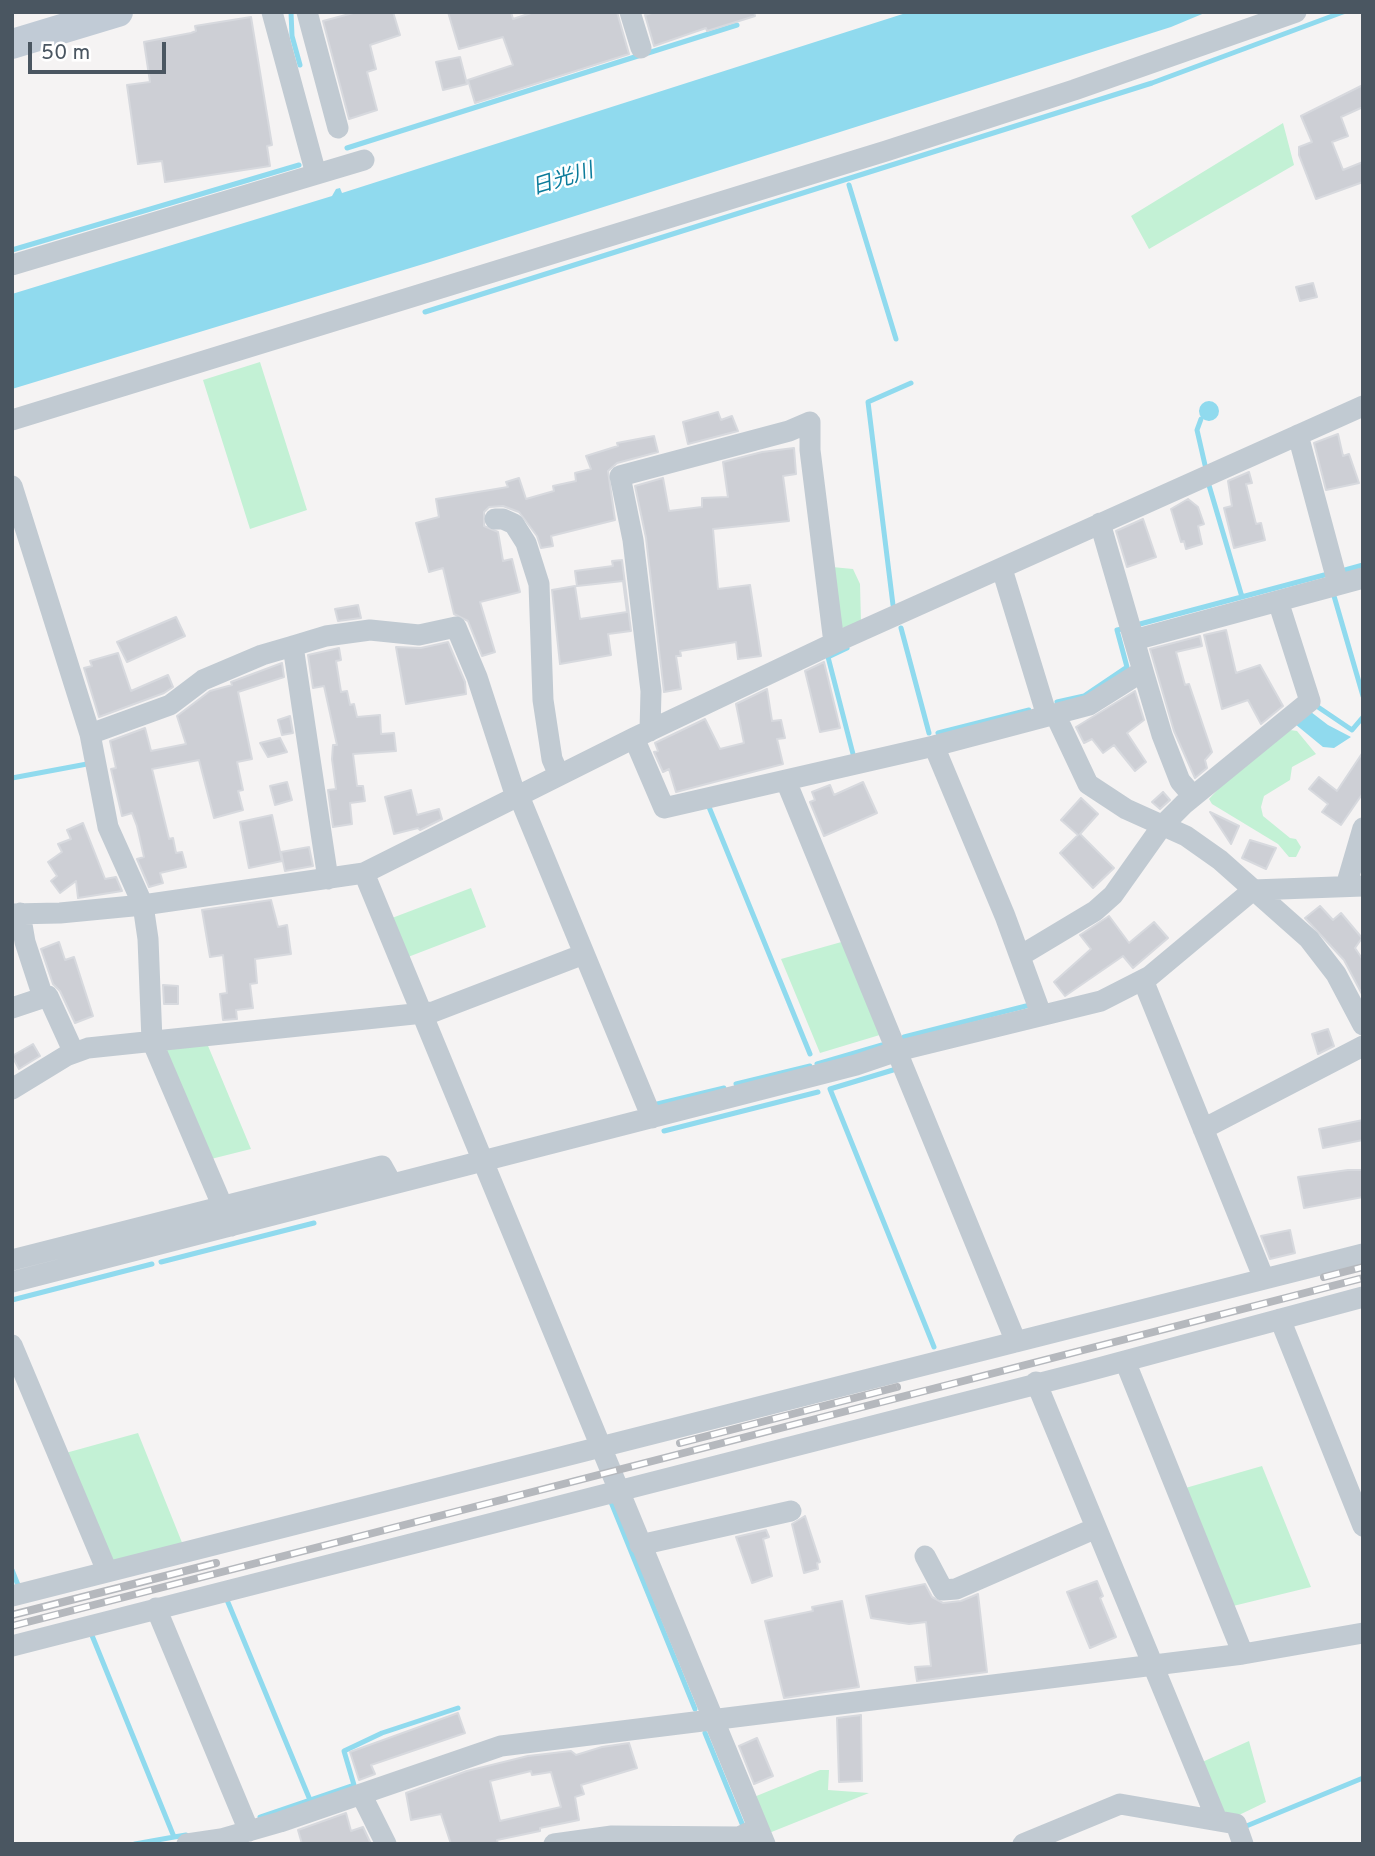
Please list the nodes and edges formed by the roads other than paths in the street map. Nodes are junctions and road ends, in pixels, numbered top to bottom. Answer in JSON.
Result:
{"nodes":[{"id":1,"x":118,"y":12,"type":"edge"},
{"id":2,"x":272,"y":12,"type":"edge"},
{"id":3,"x":307,"y":12,"type":"edge"},
{"id":4,"x":630,"y":12,"type":"edge"},
{"id":5,"x":1296,"y":12,"type":"edge"},
{"id":6,"x":12,"y":44,"type":"edge"},
{"id":7,"x":641,"y":48,"type":"dead end"},
{"id":8,"x":338,"y":128,"type":"dead end"},
{"id":9,"x":364,"y":160,"type":"dead end"},
{"id":10,"x":316,"y":174,"type":"junction"},
{"id":11,"x":12,"y":265,"type":"edge"},
{"id":12,"x":1363,"y":406,"type":"edge"},
{"id":13,"x":12,"y":419,"type":"edge"},
{"id":14,"x":1298,"y":435,"type":"junction"},
{"id":15,"x":12,"y":486,"type":"edge"},
{"id":16,"x":495,"y":519,"type":"dead end"},
{"id":17,"x":1100,"y":523,"type":"junction"},
{"id":18,"x":1002,"y":569,"type":"junction"},
{"id":19,"x":1363,"y":578,"type":"edge"},
{"id":20,"x":1338,"y":584,"type":"junction"},
{"id":21,"x":1278,"y":601,"type":"junction"},
{"id":22,"x":1134,"y":640,"type":"junction"},
{"id":23,"x":834,"y":643,"type":"junction"},
{"id":24,"x":293,"y":646,"type":"junction"},
{"id":25,"x":1143,"y":671,"type":"junction"},
{"id":26,"x":1051,"y":715,"type":"junction"},
{"id":27,"x":90,"y":734,"type":"junction"},
{"id":28,"x":642,"y":734,"type":"junction"},
{"id":29,"x":934,"y":746,"type":"junction"},
{"id":30,"x":559,"y":775,"type":"junction"},
{"id":31,"x":786,"y":780,"type":"junction"},
{"id":32,"x":517,"y":796,"type":"junction"},
{"id":33,"x":1193,"y":796,"type":"junction"},
{"id":34,"x":1162,"y":826,"type":"junction"},
{"id":35,"x":1363,"y":828,"type":"edge"},
{"id":36,"x":364,"y":873,"type":"junction"},
{"id":37,"x":328,"y":879,"type":"junction"},
{"id":38,"x":1354,"y":886,"type":"edge"},
{"id":39,"x":1253,"y":890,"type":"junction"},
{"id":40,"x":143,"y":905,"type":"junction"},
{"id":41,"x":16,"y":913,"type":"edge"},
{"id":42,"x":584,"y":954,"type":"junction"},
{"id":43,"x":1020,"y":956,"type":"junction"},
{"id":44,"x":1143,"y":980,"type":"junction"},
{"id":45,"x":43,"y":998,"type":"junction"},
{"id":46,"x":12,"y":1008,"type":"edge"},
{"id":47,"x":421,"y":1014,"type":"junction"},
{"id":48,"x":1041,"y":1014,"type":"junction"},
{"id":49,"x":1363,"y":1025,"type":"edge"},
{"id":50,"x":152,"y":1041,"type":"junction"},
{"id":51,"x":1363,"y":1045,"type":"edge"},
{"id":52,"x":897,"y":1051,"type":"junction"},
{"id":53,"x":74,"y":1054,"type":"junction"},
{"id":54,"x":12,"y":1089,"type":"edge"},
{"id":55,"x":652,"y":1118,"type":"junction"},
{"id":56,"x":1203,"y":1129,"type":"junction"},
{"id":57,"x":482,"y":1161,"type":"junction"},
{"id":58,"x":227,"y":1216,"type":"junction"},
{"id":59,"x":1363,"y":1254,"type":"edge"},
{"id":60,"x":12,"y":1260,"type":"edge"},
{"id":61,"x":1264,"y":1279,"type":"junction"},
{"id":62,"x":12,"y":1282,"type":"edge"},
{"id":63,"x":1363,"y":1297,"type":"edge"},
{"id":64,"x":1280,"y":1320,"type":"junction"},
{"id":65,"x":1016,"y":1342,"type":"junction"},
{"id":66,"x":12,"y":1345,"type":"edge"},
{"id":67,"x":1125,"y":1361,"type":"junction"},
{"id":68,"x":1036,"y":1382,"type":"junction"},
{"id":69,"x":600,"y":1446,"type":"junction"},
{"id":70,"x":617,"y":1491,"type":"junction"},
{"id":71,"x":791,"y":1511,"type":"dead end"},
{"id":72,"x":1363,"y":1526,"type":"edge"},
{"id":73,"x":1096,"y":1528,"type":"junction"},
{"id":74,"x":640,"y":1545,"type":"junction"},
{"id":75,"x":925,"y":1556,"type":"dead end"},
{"id":76,"x":107,"y":1571,"type":"junction"},
{"id":77,"x":12,"y":1596,"type":"edge"},
{"id":78,"x":156,"y":1608,"type":"junction"},
{"id":79,"x":1363,"y":1633,"type":"edge"},
{"id":80,"x":12,"y":1646,"type":"edge"},
{"id":81,"x":1243,"y":1654,"type":"junction"},
{"id":82,"x":1152,"y":1664,"type":"junction"},
{"id":83,"x":713,"y":1720,"type":"junction"},
{"id":84,"x":360,"y":1794,"type":"junction"},
{"id":85,"x":1217,"y":1821,"type":"junction"},
{"id":86,"x":263,"y":1833,"type":"edge"},
{"id":87,"x":762,"y":1836,"type":"edge"},
{"id":88,"x":1035,"y":1841,"type":"edge"},
{"id":89,"x":187,"y":1844,"type":"edge"},
{"id":90,"x":386,"y":1844,"type":"edge"},
{"id":91,"x":554,"y":1844,"type":"edge"},
{"id":92,"x":1243,"y":1844,"type":"edge"}],
"edges":[{"from":1,"to":6,"type":"main road"},
{"from":2,"to":10,"type":"street"},
{"from":3,"to":8,"type":"street"},
{"from":4,"to":7,"type":"street"},
{"from":5,"to":13,"type":"street"},
{"from":9,"to":10,"type":"street"},
{"from":10,"to":11,"type":"street"},
{"from":12,"to":14,"type":"street"},
{"from":14,"to":17,"type":"street"},
{"from":14,"to":20,"type":"street"},
{"from":15,"to":27,"type":"street"},
{"from":16,"to":30,"type":"street"},
{"from":17,"to":18,"type":"street"},
{"from":17,"to":22,"type":"street"},
{"from":18,"to":23,"type":"street"},
{"from":18,"to":26,"type":"street"},
{"from":19,"to":20,"type":"street"},
{"from":20,"to":21,"type":"street"},
{"from":21,"to":22,"type":"street"},
{"from":21,"to":33,"type":"street"},
{"from":22,"to":25,"type":"street"},
{"from":23,"to":28,"type":"street"},
{"from":23,"to":28,"type":"street"},
{"from":24,"to":27,"type":"street"},
{"from":24,"to":32,"type":"street"},
{"from":24,"to":37,"type":"street"},
{"from":25,"to":26,"type":"street"},
{"from":25,"to":33,"type":"street"},
{"from":26,"to":29,"type":"street"},
{"from":26,"to":34,"type":"street"},
{"from":27,"to":40,"type":"street"},
{"from":28,"to":30,"type":"street"},
{"from":28,"to":31,"type":"street"},
{"from":29,"to":31,"type":"street"},
{"from":29,"to":43,"type":"street"},
{"from":30,"to":32,"type":"street"},
{"from":31,"to":52,"type":"street"},
{"from":32,"to":36,"type":"street"},
{"from":32,"to":42,"type":"street"},
{"from":33,"to":34,"type":"street"},
{"from":34,"to":39,"type":"street"},
{"from":34,"to":43,"type":"street"},
{"from":35,"to":38,"type":"street"},
{"from":36,"to":37,"type":"street"},
{"from":36,"to":47,"type":"street"},
{"from":37,"to":40,"type":"street"},
{"from":38,"to":39,"type":"street"},
{"from":39,"to":44,"type":"street"},
{"from":39,"to":49,"type":"street"},
{"from":40,"to":41,"type":"street"},
{"from":40,"to":50,"type":"street"},
{"from":41,"to":45,"type":"street"},
{"from":42,"to":47,"type":"street"},
{"from":42,"to":55,"type":"street"},
{"from":43,"to":48,"type":"street"},
{"from":44,"to":48,"type":"street"},
{"from":44,"to":56,"type":"street"},
{"from":45,"to":46,"type":"street"},
{"from":45,"to":53,"type":"street"},
{"from":47,"to":50,"type":"street"},
{"from":47,"to":57,"type":"street"},
{"from":48,"to":52,"type":"street"},
{"from":50,"to":53,"type":"street"},
{"from":50,"to":58,"type":"street"},
{"from":51,"to":56,"type":"street"},
{"from":52,"to":55,"type":"street"},
{"from":52,"to":65,"type":"street"},
{"from":53,"to":54,"type":"street"},
{"from":55,"to":57,"type":"street"},
{"from":56,"to":61,"type":"street"},
{"from":57,"to":58,"type":"street"},
{"from":57,"to":69,"type":"street"},
{"from":58,"to":60,"type":"street"},
{"from":58,"to":62,"type":"street"},
{"from":59,"to":61,"type":"street"},
{"from":61,"to":65,"type":"street"},
{"from":63,"to":64,"type":"street"},
{"from":64,"to":67,"type":"street"},
{"from":64,"to":72,"type":"street"},
{"from":65,"to":69,"type":"street"},
{"from":66,"to":76,"type":"street"},
{"from":67,"to":68,"type":"street"},
{"from":67,"to":81,"type":"street"},
{"from":68,"to":70,"type":"street"},
{"from":68,"to":73,"type":"street"},
{"from":69,"to":70,"type":"street"},
{"from":69,"to":76,"type":"street"},
{"from":70,"to":74,"type":"street"},
{"from":70,"to":78,"type":"street"},
{"from":71,"to":74,"type":"street"},
{"from":73,"to":75,"type":"street"},
{"from":73,"to":82,"type":"street"},
{"from":74,"to":83,"type":"street"},
{"from":76,"to":77,"type":"street"},
{"from":78,"to":80,"type":"street"},
{"from":78,"to":86,"type":"street"},
{"from":79,"to":81,"type":"street"},
{"from":81,"to":82,"type":"street"},
{"from":82,"to":83,"type":"street"},
{"from":82,"to":85,"type":"street"},
{"from":83,"to":84,"type":"street"},
{"from":83,"to":87,"type":"street"},
{"from":84,"to":86,"type":"street"},
{"from":84,"to":90,"type":"street"},
{"from":85,"to":88,"type":"street"},
{"from":85,"to":92,"type":"street"},
{"from":86,"to":89,"type":"street"},
{"from":87,"to":91,"type":"street"}]}
